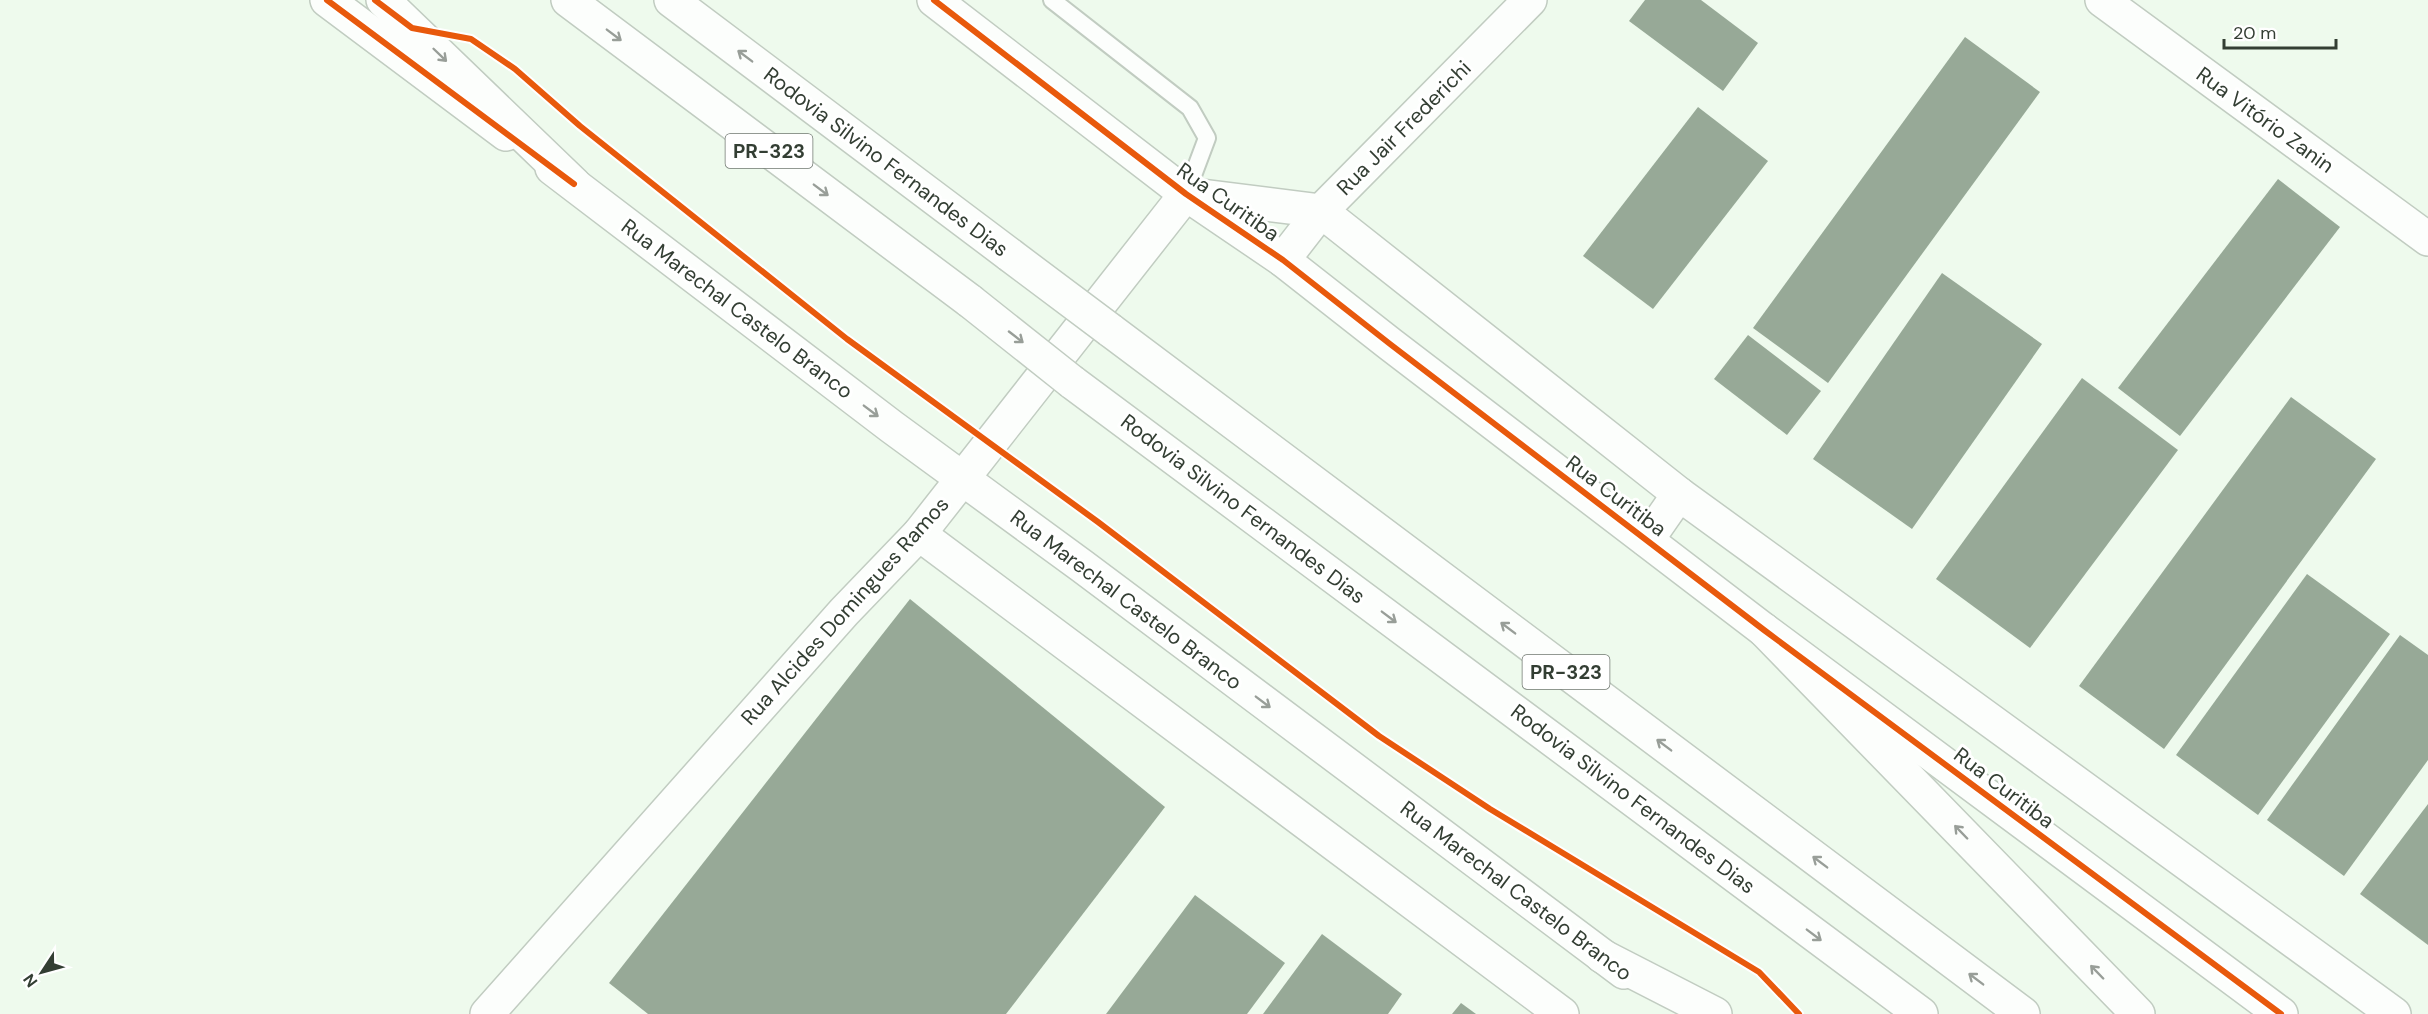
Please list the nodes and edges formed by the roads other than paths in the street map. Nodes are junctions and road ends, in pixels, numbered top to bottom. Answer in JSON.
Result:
{"nodes":[{"id":1,"x":327,"y":0,"type":"edge"},
{"id":2,"x":383,"y":0,"type":"edge"},
{"id":3,"x":568,"y":0,"type":"edge"},
{"id":4,"x":671,"y":0,"type":"edge"},
{"id":5,"x":934,"y":0,"type":"edge"},
{"id":6,"x":1052,"y":0,"type":"edge"},
{"id":7,"x":1530,"y":0,"type":"edge"},
{"id":8,"x":2102,"y":0,"type":"edge"},
{"id":9,"x":574,"y":184,"type":"junction"},
{"id":10,"x":1186,"y":194,"type":"junction"},
{"id":11,"x":1321,"y":211,"type":"junction"},
{"id":12,"x":2428,"y":239,"type":"edge"},
{"id":13,"x":1283,"y":260,"type":"junction"},
{"id":14,"x":963,"y":479,"type":"junction"},
{"id":15,"x":1679,"y":494,"type":"junction"},
{"id":16,"x":919,"y":534,"type":"junction"},
{"id":17,"x":1647,"y":540,"type":"junction"},
{"id":18,"x":1764,"y":630,"type":"junction"},
{"id":19,"x":1602,"y":956,"type":"junction"},
{"id":20,"x":490,"y":1013,"type":"edge"},
{"id":21,"x":1562,"y":1014,"type":"edge"},
{"id":22,"x":1680,"y":1014,"type":"edge"},
{"id":23,"x":1715,"y":1014,"type":"edge"},
{"id":24,"x":1921,"y":1014,"type":"edge"},
{"id":25,"x":2023,"y":1014,"type":"edge"},
{"id":26,"x":2138,"y":1014,"type":"edge"},
{"id":27,"x":2281,"y":1014,"type":"edge"},
{"id":28,"x":2394,"y":1014,"type":"edge"}],
"edges":[{"from":1,"to":9,"type":"main road"},
{"from":2,"to":9,"type":"main road","one_way":true},
{"from":3,"to":24,"type":"main road","name":"Rodovia Silvino Fernandes Dias","number":"PR-323","one_way":true,"bridge":true},
{"from":25,"to":4,"type":"main road","name":"Rodovia Silvino Fernandes Dias","number":"PR-323","one_way":true,"bridge":true},
{"from":5,"to":10,"type":"main road","name":"Rua Curitiba"},
{"from":6,"to":10,"type":"lane"},
{"from":7,"to":11,"type":"main road","name":"Rua Jair Frederichi"},
{"from":8,"to":12,"type":"main road","name":"Rua Vitório Zanin"},
{"from":9,"to":14,"type":"main road","name":"Rua Marechal Castelo Branco","one_way":true},
{"from":10,"to":11,"type":"main road"},
{"from":10,"to":13,"type":"main road","name":"Rua Curitiba"},
{"from":10,"to":14,"type":"main road","name":"Rua Alcides Domingues Ramos"},
{"from":11,"to":13,"type":"main road","name":"Rua Jair Frederichi"},
{"from":11,"to":15,"type":"main road","name":"Rua Curitiba"},
{"from":13,"to":17,"type":"main road","name":"Rua Curitiba"},
{"from":14,"to":16,"type":"main road","name":"Rua Alcides Domingues Ramos"},
{"from":14,"to":19,"type":"main road","name":"Rua Marechal Castelo Branco","one_way":true},
{"from":15,"to":17,"type":"main road"},
{"from":15,"to":28,"type":"main road","name":"Rua Curitiba"},
{"from":16,"to":20,"type":"main road","name":"Rua Alcides Domingues Ramos"},
{"from":16,"to":21,"type":"main road"},
{"from":17,"to":18,"type":"main road","name":"Rua Curitiba"},
{"from":26,"to":18,"type":"main road","one_way":true},
{"from":18,"to":27,"type":"main road","name":"Rua Curitiba"},
{"from":19,"to":22,"type":"main road","name":"Rua Marechal Castelo Branco"},
{"from":19,"to":23,"type":"main road"}]}
